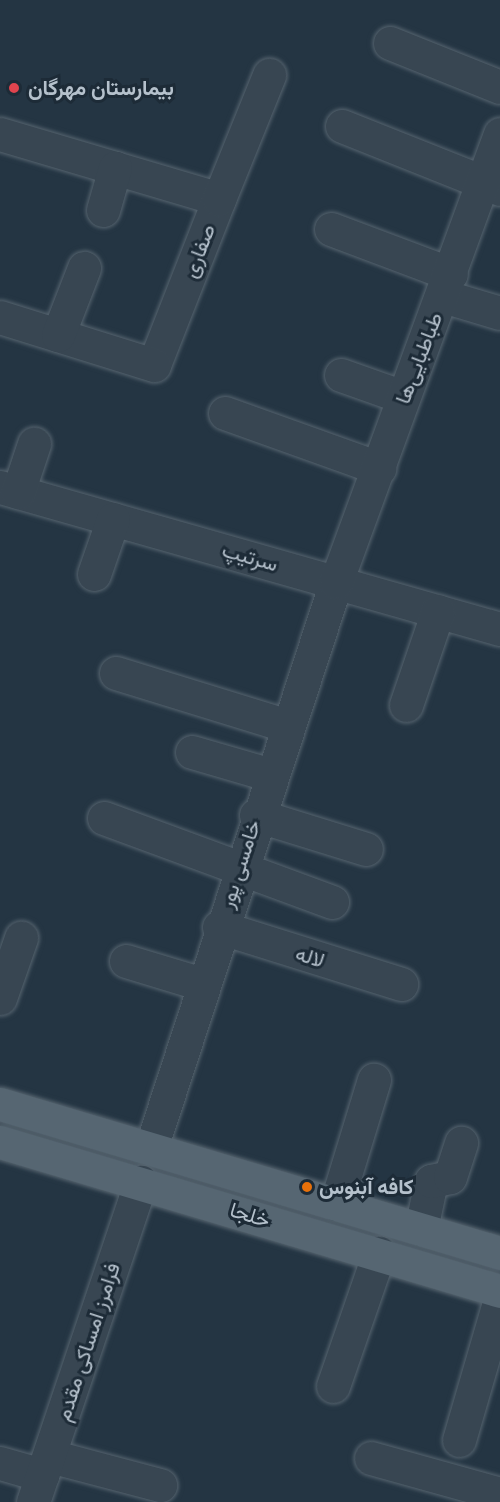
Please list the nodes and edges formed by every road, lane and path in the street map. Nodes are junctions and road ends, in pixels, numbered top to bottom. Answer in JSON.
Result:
{"nodes":[{"id":1,"x":390,"y":43,"type":"dead end"},
{"id":2,"x":269,"y":75,"type":"dead end"},
{"id":3,"x":500,"y":87,"type":"edge"},
{"id":4,"x":342,"y":126,"type":"dead end"},
{"id":5,"x":0,"y":134,"type":"edge"},
{"id":6,"x":500,"y":135,"type":"edge"},
{"id":7,"x":115,"y":168,"type":"junction"},
{"id":8,"x":492,"y":187,"type":"edge"},
{"id":9,"x":219,"y":199,"type":"junction"},
{"id":10,"x":103,"y":210,"type":"dead end"},
{"id":11,"x":331,"y":229,"type":"dead end"},
{"id":12,"x":84,"y":268,"type":"dead end"},
{"id":13,"x":447,"y":285,"type":"junction"},
{"id":14,"x":500,"y":313,"type":"edge"},
{"id":15,"x":0,"y":317,"type":"edge"},
{"id":16,"x":58,"y":335,"type":"junction"},
{"id":17,"x":341,"y":375,"type":"dead end"},
{"id":18,"x":403,"y":397,"type":"junction"},
{"id":19,"x":225,"y":413,"type":"dead end"},
{"id":20,"x":34,"y":444,"type":"dead end"},
{"id":21,"x":379,"y":468,"type":"junction"},
{"id":22,"x":9,"y":490,"type":"edge"},
{"id":23,"x":113,"y":519,"type":"junction"},
{"id":24,"x":94,"y":574,"type":"dead end"},
{"id":25,"x":336,"y":582,"type":"junction"},
{"id":26,"x":438,"y":611,"type":"junction"},
{"id":27,"x":500,"y":629,"type":"edge"},
{"id":28,"x":116,"y":673,"type":"dead end"},
{"id":29,"x":406,"y":705,"type":"dead end"},
{"id":30,"x":288,"y":726,"type":"junction"},
{"id":31,"x":192,"y":752,"type":"dead end"},
{"id":32,"x":271,"y":775,"type":"junction"},
{"id":33,"x":256,"y":815,"type":"junction"},
{"id":34,"x":104,"y":818,"type":"dead end"},
{"id":35,"x":366,"y":849,"type":"dead end"},
{"id":36,"x":240,"y":867,"type":"junction"},
{"id":37,"x":332,"y":902,"type":"dead end"},
{"id":38,"x":219,"y":927,"type":"junction"},
{"id":39,"x":21,"y":938,"type":"dead end"},
{"id":40,"x":126,"y":961,"type":"dead end"},
{"id":41,"x":202,"y":984,"type":"junction"},
{"id":42,"x":401,"y":984,"type":"dead end"},
{"id":43,"x":0,"y":998,"type":"edge"},
{"id":44,"x":374,"y":1080,"type":"dead end"},
{"id":45,"x":0,"y":1104,"type":"edge"},
{"id":46,"x":0,"y":1142,"type":"edge"},
{"id":47,"x":461,"y":1143,"type":"dead end"},
{"id":48,"x":152,"y":1148,"type":"junction"},
{"id":49,"x":255,"y":1181,"type":"junction"},
{"id":50,"x":141,"y":1182,"type":"junction"},
{"id":51,"x":336,"y":1204,"type":"junction"},
{"id":52,"x":246,"y":1213,"type":"junction"},
{"id":53,"x":421,"y":1229,"type":"junction"},
{"id":54,"x":500,"y":1252,"type":"edge"},
{"id":55,"x":379,"y":1253,"type":"junction"},
{"id":56,"x":500,"y":1291,"type":"edge"},
{"id":57,"x":500,"y":1299,"type":"edge"},
{"id":58,"x":333,"y":1386,"type":"dead end"},
{"id":59,"x":459,"y":1440,"type":"dead end"},
{"id":60,"x":370,"y":1458,"type":"dead end"},
{"id":61,"x":0,"y":1463,"type":"edge"},
{"id":62,"x":42,"y":1478,"type":"edge"},
{"id":63,"x":160,"y":1485,"type":"dead end"},
{"id":64,"x":500,"y":1494,"type":"edge"}],
"edges":[{"from":1,"to":3,"type":"street"},
{"from":2,"to":9,"type":"street"},
{"from":4,"to":8,"type":"street"},
{"from":5,"to":7,"type":"street","name":"صفاری"},
{"from":6,"to":8,"type":"street","name":"طباطبایی‌ها"},
{"from":7,"to":9,"type":"street","name":"صفاری"},
{"from":7,"to":10,"type":"street"},
{"from":8,"to":13,"type":"street","name":"طباطبایی‌ها"},
{"from":9,"to":16,"type":"street","name":"صفاری"},
{"from":11,"to":13,"type":"street"},
{"from":12,"to":16,"type":"street"},
{"from":13,"to":14,"type":"street"},
{"from":13,"to":18,"type":"street","name":"طباطبایی‌ها"},
{"from":15,"to":16,"type":"street","name":"صفاری"},
{"from":17,"to":18,"type":"street"},
{"from":18,"to":21,"type":"street","name":"طباطبایی‌ها"},
{"from":19,"to":21,"type":"street"},
{"from":20,"to":22,"type":"street"},
{"from":21,"to":25,"type":"street","name":"طباطبایی‌ها"},
{"from":22,"to":23,"type":"street","name":"سرتیپ"},
{"from":23,"to":24,"type":"street"},
{"from":23,"to":25,"type":"street","name":"سرتیپ"},
{"from":25,"to":26,"type":"street","name":"سرتیپ"},
{"from":25,"to":30,"type":"street","name":"خامسی پور"},
{"from":26,"to":27,"type":"street","name":"سرتیپ"},
{"from":26,"to":29,"type":"street"},
{"from":28,"to":30,"type":"street"},
{"from":30,"to":32,"type":"street","name":"خامسی پور"},
{"from":31,"to":32,"type":"street"},
{"from":32,"to":33,"type":"street","name":"خامسی پور"},
{"from":33,"to":35,"type":"street"},
{"from":33,"to":36,"type":"street","name":"خامسی پور"},
{"from":34,"to":36,"type":"street"},
{"from":36,"to":37,"type":"street"},
{"from":36,"to":38,"type":"street","name":"خامسی پور"},
{"from":38,"to":41,"type":"street","name":"خامسی پور"},
{"from":38,"to":42,"type":"street","name":"لاله"},
{"from":39,"to":43,"type":"street"},
{"from":40,"to":41,"type":"street"},
{"from":41,"to":48,"type":"street","name":"خامسی پور"},
{"from":44,"to":51,"type":"street"},
{"from":45,"to":48,"type":"main road","name":"خلجا"},
{"from":46,"to":50,"type":"main road","name":"خلجا"},
{"from":47,"to":53,"type":"street"},
{"from":48,"to":49,"type":"main road","name":"خلجا"},
{"from":49,"to":51,"type":"main road","name":"خلجا"},
{"from":49,"to":52,"type":"main road"},
{"from":50,"to":52,"type":"main road","name":"خلجا"},
{"from":50,"to":62,"type":"street","name":"فرامرز امساکی مقدم"},
{"from":51,"to":53,"type":"main road","name":"خلجا"},
{"from":52,"to":55,"type":"main road","name":"خلجا"},
{"from":53,"to":54,"type":"main road","name":"خلجا"},
{"from":55,"to":56,"type":"main road","name":"خلجا"},
{"from":55,"to":58,"type":"street"},
{"from":57,"to":59,"type":"street"},
{"from":60,"to":64,"type":"street"},
{"from":61,"to":62,"type":"street"},
{"from":62,"to":63,"type":"street"}]}
